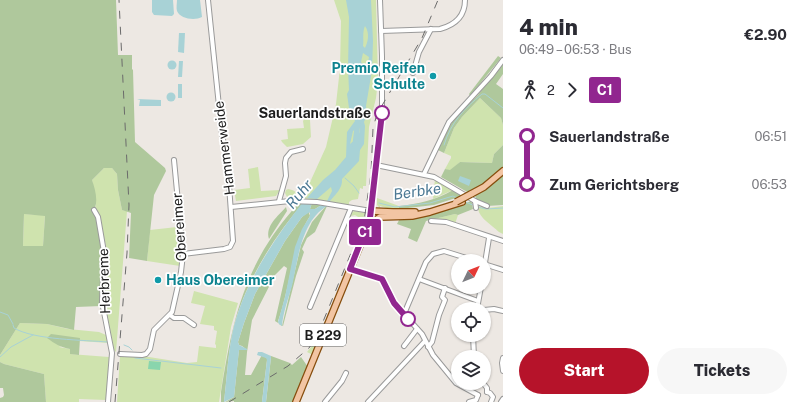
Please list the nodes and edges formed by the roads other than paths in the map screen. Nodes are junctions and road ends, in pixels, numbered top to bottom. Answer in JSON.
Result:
{"nodes":[{"id":1,"x":208,"y":0,"type":"edge"},
{"id":2,"x":380,"y":0,"type":"edge"},
{"id":3,"x":465,"y":0,"type":"edge"},
{"id":4,"x":431,"y":29,"type":"junction"},
{"id":5,"x":381,"y":31,"type":"junction"},
{"id":6,"x":503,"y":60,"type":"edge"},
{"id":7,"x":413,"y":73,"type":"dead end"},
{"id":8,"x":303,"y":149,"type":"dead end"},
{"id":9,"x":174,"y":160,"type":"dead end"},
{"id":10,"x":376,"y":165,"type":"junction"},
{"id":11,"x":503,"y":171,"type":"edge"},
{"id":12,"x":424,"y":174,"type":"junction"},
{"id":13,"x":503,"y":175,"type":"edge"},
{"id":14,"x":475,"y":200,"type":"junction"},
{"id":15,"x":279,"y":201,"type":"junction"},
{"id":16,"x":459,"y":202,"type":"junction"},
{"id":17,"x":487,"y":206,"type":"dead end"},
{"id":18,"x":231,"y":207,"type":"junction"},
{"id":19,"x":349,"y":208,"type":"junction"},
{"id":20,"x":94,"y":210,"type":"dead end"},
{"id":21,"x":371,"y":211,"type":"junction"},
{"id":22,"x":380,"y":217,"type":"junction"},
{"id":23,"x":431,"y":221,"type":"dead end"},
{"id":24,"x":368,"y":226,"type":"junction"},
{"id":25,"x":490,"y":238,"type":"junction"},
{"id":26,"x":503,"y":241,"type":"edge"},
{"id":27,"x":183,"y":254,"type":"junction"},
{"id":28,"x":457,"y":254,"type":"edge"},
{"id":29,"x":486,"y":254,"type":"edge"},
{"id":30,"x":491,"y":266,"type":"edge"},
{"id":31,"x":350,"y":269,"type":"junction"},
{"id":32,"x":503,"y":270,"type":"edge"},
{"id":33,"x":419,"y":279,"type":"junction"},
{"id":34,"x":444,"y":288,"type":"junction"},
{"id":35,"x":480,"y":294,"type":"edge"},
{"id":36,"x":478,"y":301,"type":"joint"},
{"id":37,"x":310,"y":307,"type":"dead end"},
{"id":38,"x":491,"y":309,"type":"edge"},
{"id":39,"x":503,"y":311,"type":"edge"},
{"id":40,"x":404,"y":314,"type":"junction"},
{"id":41,"x":170,"y":316,"type":"junction"},
{"id":42,"x":194,"y":325,"type":"dead end"},
{"id":43,"x":417,"y":329,"type":"junction"},
{"id":44,"x":425,"y":340,"type":"junction"},
{"id":45,"x":404,"y":346,"type":"dead end"},
{"id":46,"x":428,"y":347,"type":"junction"},
{"id":47,"x":116,"y":353,"type":"junction"},
{"id":48,"x":503,"y":358,"type":"edge"},
{"id":49,"x":503,"y":371,"type":"edge"},
{"id":50,"x":346,"y":373,"type":"dead end"},
{"id":51,"x":487,"y":392,"type":"joint"},
{"id":52,"x":478,"y":395,"type":"junction"},
{"id":53,"x":503,"y":399,"type":"edge"},
{"id":54,"x":108,"y":402,"type":"edge"},
{"id":55,"x":296,"y":402,"type":"edge"},
{"id":56,"x":325,"y":402,"type":"edge"},
{"id":57,"x":368,"y":402,"type":"edge"},
{"id":58,"x":469,"y":402,"type":"edge"},
{"id":59,"x":491,"y":402,"type":"edge"},
{"id":60,"x":501,"y":402,"type":"edge"}],
"edges":[{"from":1,"to":18,"type":"street","name":"Hammerweide"},
{"from":2,"to":5,"type":"street"},
{"from":3,"to":4,"type":"street"},
{"from":4,"to":5,"type":"street"},
{"from":4,"to":7,"type":"street"},
{"from":5,"to":10,"type":"street"},
{"from":6,"to":12,"type":"street"},
{"from":8,"to":15,"type":"street"},
{"from":9,"to":27,"type":"street","name":"Obereimer"},
{"from":10,"to":12,"type":"street"},
{"from":10,"to":21,"type":"street"},
{"from":11,"to":14,"type":"main road"},
{"from":12,"to":14,"type":"street"},
{"from":13,"to":14,"type":"main road"},
{"from":14,"to":16,"type":"main road","bridge":true},
{"from":14,"to":17,"type":"street"},
{"from":15,"to":18,"type":"street"},
{"from":15,"to":19,"type":"street"},
{"from":16,"to":21,"type":"main road"},
{"from":16,"to":22,"type":"main road"},
{"from":18,"to":27,"type":"street","name":"Hammerweide"},
{"from":19,"to":21,"type":"street"},
{"from":19,"to":37,"type":"street"},
{"from":20,"to":47,"type":"street","name":"Herbreme"},
{"from":21,"to":22,"type":"main road"},
{"from":21,"to":24,"type":"main road","number":"B 229"},
{"from":22,"to":24,"type":"main road"},
{"from":23,"to":25,"type":"street"},
{"from":24,"to":31,"type":"main road","number":"B 229"},
{"from":25,"to":26,"type":"street"},
{"from":25,"to":29,"type":"street"},
{"from":27,"to":41,"type":"street","name":"Obereimer"},
{"from":28,"to":33,"type":"street"},
{"from":30,"to":32,"type":"street"},
{"from":31,"to":40,"type":"street"},
{"from":31,"to":55,"type":"main road","number":"B 229"},
{"from":33,"to":34,"type":"street"},
{"from":33,"to":40,"type":"street"},
{"from":34,"to":36,"type":"street"},
{"from":34,"to":46,"type":"street"},
{"from":35,"to":36,"type":"street"},
{"from":38,"to":39,"type":"street"},
{"from":40,"to":43,"type":"street"},
{"from":41,"to":42,"type":"street"},
{"from":41,"to":47,"type":"street"},
{"from":43,"to":44,"type":"street"},
{"from":43,"to":45,"type":"street"},
{"from":44,"to":46,"type":"street"},
{"from":44,"to":57,"type":"street"},
{"from":46,"to":52,"type":"street"},
{"from":47,"to":54,"type":"street","name":"Herbreme"},
{"from":48,"to":49,"type":"street"},
{"from":50,"to":56,"type":"street"},
{"from":51,"to":52,"type":"street"},
{"from":51,"to":59,"type":"street"},
{"from":52,"to":58,"type":"street"},
{"from":53,"to":60,"type":"street"}]}
